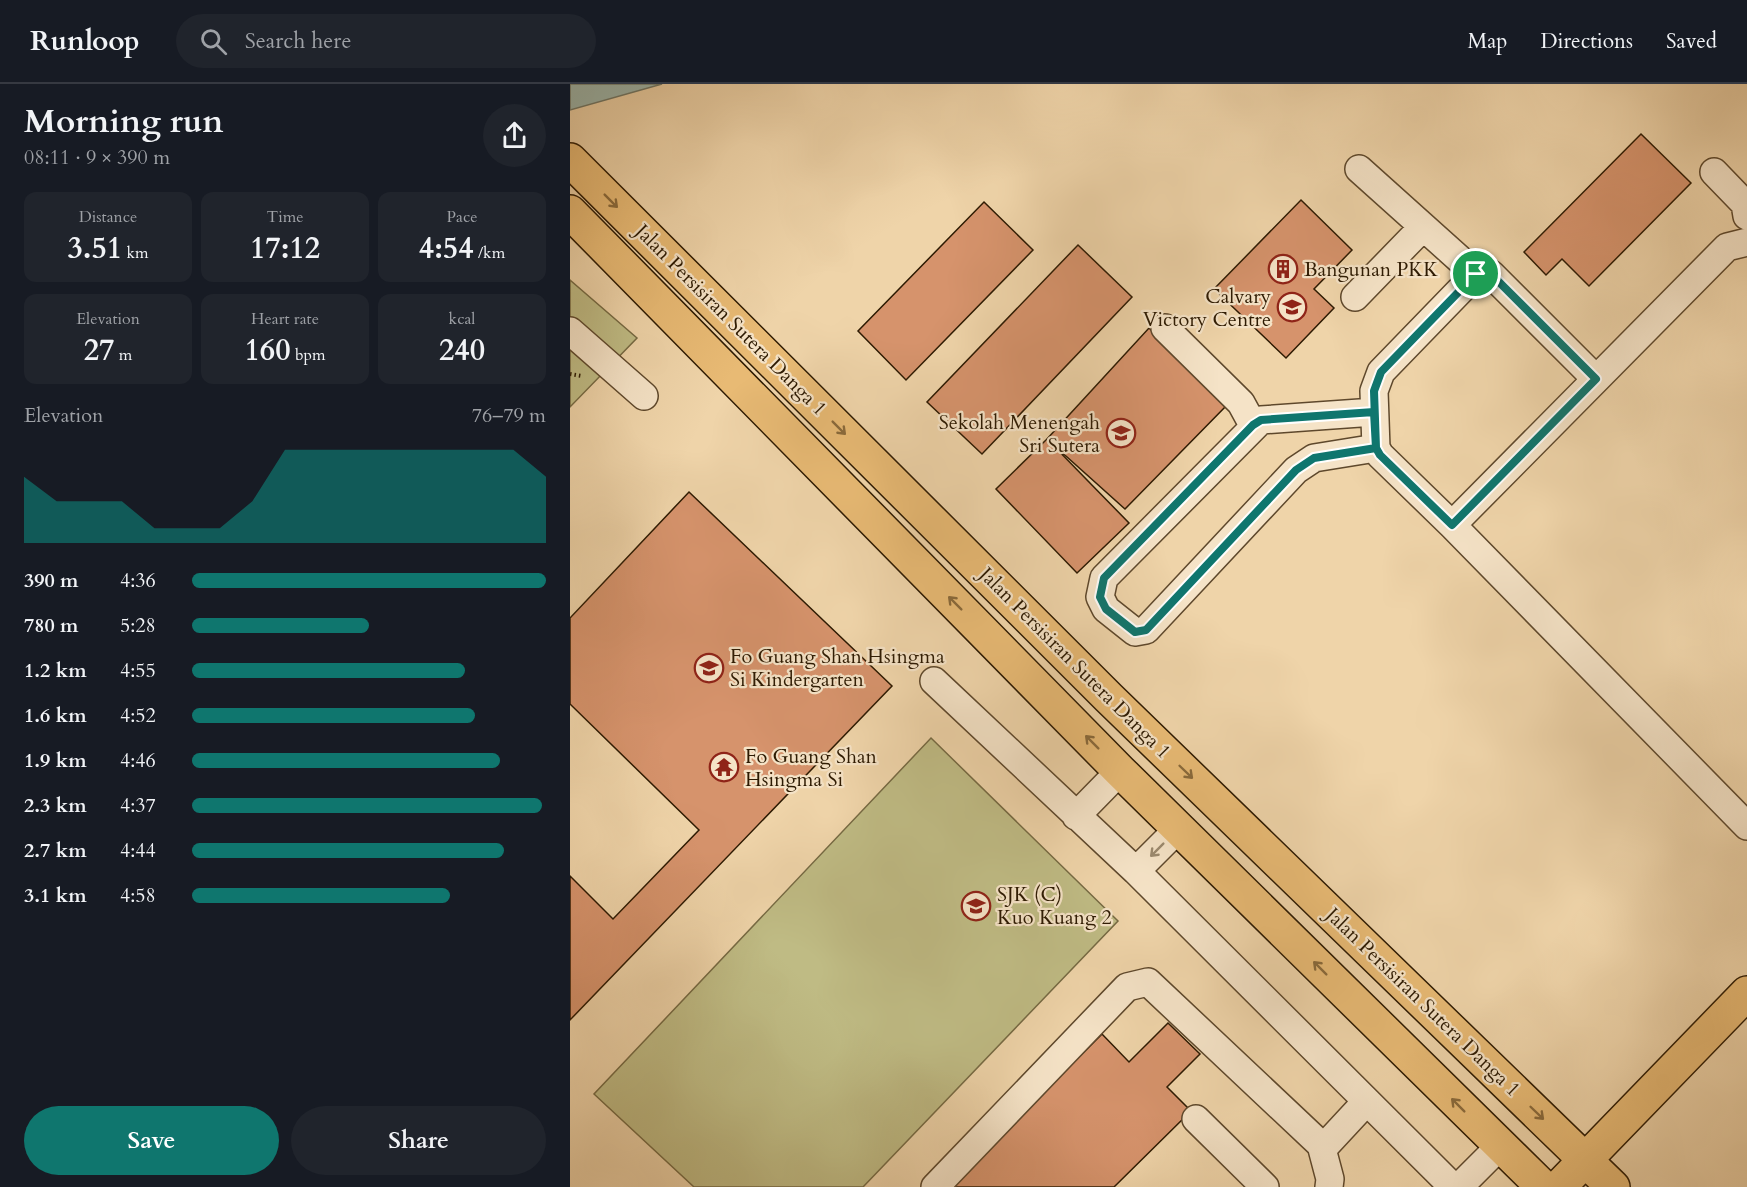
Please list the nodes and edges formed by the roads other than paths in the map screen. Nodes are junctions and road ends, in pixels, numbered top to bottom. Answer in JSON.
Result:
{"nodes":[{"id":1,"x":570,"y":160,"type":"edge"},
{"id":2,"x":1359,"y":169,"type":"dead end"},
{"id":3,"x":1714,"y":172,"type":"dead end"},
{"id":4,"x":570,"y":212,"type":"edge"},
{"id":5,"x":1747,"y":216,"type":"edge"},
{"id":6,"x":1423,"y":227,"type":"junction"},
{"id":7,"x":1747,"y":242,"type":"edge"},
{"id":8,"x":1476,"y":274,"type":"junction"},
{"id":9,"x":1355,"y":297,"type":"dead end"},
{"id":10,"x":1165,"y":328,"type":"dead end"},
{"id":11,"x":570,"y":331,"type":"edge"},
{"id":12,"x":1596,"y":379,"type":"junction"},
{"id":13,"x":644,"y":396,"type":"dead end"},
{"id":14,"x":1374,"y":412,"type":"junction"},
{"id":15,"x":1253,"y":425,"type":"junction"},
{"id":16,"x":1376,"y":448,"type":"junction"},
{"id":17,"x":1452,"y":525,"type":"junction"},
{"id":18,"x":934,"y":681,"type":"dead end"},
{"id":19,"x":1120,"y":771,"type":"junction"},
{"id":20,"x":1076,"y":816,"type":"junction"},
{"id":21,"x":1747,"y":826,"type":"edge"},
{"id":22,"x":1178,"y":829,"type":"junction"},
{"id":23,"x":1136,"y":871,"type":"junction"},
{"id":24,"x":1747,"y":993,"type":"edge"},
{"id":25,"x":1366,"y":1102,"type":"junction"},
{"id":26,"x":1196,"y":1119,"type":"dead end"},
{"id":27,"x":1321,"y":1145,"type":"junction"},
{"id":28,"x":1500,"y":1146,"type":"junction"},
{"id":29,"x":1586,"y":1160,"type":"junction"},
{"id":30,"x":935,"y":1187,"type":"edge"},
{"id":31,"x":1265,"y":1187,"type":"edge"},
{"id":32,"x":1329,"y":1187,"type":"edge"},
{"id":33,"x":1453,"y":1187,"type":"edge"},
{"id":34,"x":1459,"y":1187,"type":"edge"},
{"id":35,"x":1542,"y":1187,"type":"edge"},
{"id":36,"x":1558,"y":1187,"type":"edge"},
{"id":37,"x":1612,"y":1187,"type":"edge"}],
"edges":[{"from":1,"to":29,"type":"main road","name":"Jalan Persisiran Sutera Danga 1","one_way":true},
{"from":2,"to":6,"type":"lane"},
{"from":3,"to":5,"type":"lane"},
{"from":19,"to":4,"type":"main road","name":"Jalan Persisiran Sutera Danga 1","one_way":true},
{"from":6,"to":8,"type":"lane"},
{"from":6,"to":9,"type":"lane"},
{"from":7,"to":12,"type":"lane"},
{"from":8,"to":12,"type":"lane"},
{"from":8,"to":14,"type":"lane"},
{"from":10,"to":15,"type":"lane"},
{"from":11,"to":13,"type":"lane"},
{"from":12,"to":17,"type":"lane"},
{"from":14,"to":15,"type":"lane"},
{"from":14,"to":16,"type":"lane"},
{"from":15,"to":16,"type":"lane"},
{"from":16,"to":17,"type":"lane"},
{"from":17,"to":21,"type":"lane"},
{"from":18,"to":20,"type":"lane"},
{"from":19,"to":20,"type":"lane"},
{"from":19,"to":22,"type":"main road","name":"Jalan Persisiran Sutera Danga 1"},
{"from":20,"to":23,"type":"lane"},
{"from":22,"to":23,"type":"lane","one_way":true},
{"from":28,"to":22,"type":"main road","name":"Jalan Persisiran Sutera Danga 1","one_way":true},
{"from":23,"to":25,"type":"lane"},
{"from":24,"to":29,"type":"main road"},
{"from":25,"to":27,"type":"lane"},
{"from":25,"to":33,"type":"lane"},
{"from":26,"to":31,"type":"lane"},
{"from":27,"to":30,"type":"lane"},
{"from":27,"to":32,"type":"lane"},
{"from":28,"to":34,"type":"lane"},
{"from":28,"to":35,"type":"main road","name":"Jalan Persisiran Sutera Danga 1"},
{"from":29,"to":36,"type":"main road"},
{"from":29,"to":37,"type":"main road","name":"Jalan Persisiran Sutera Danga 1"}]}
